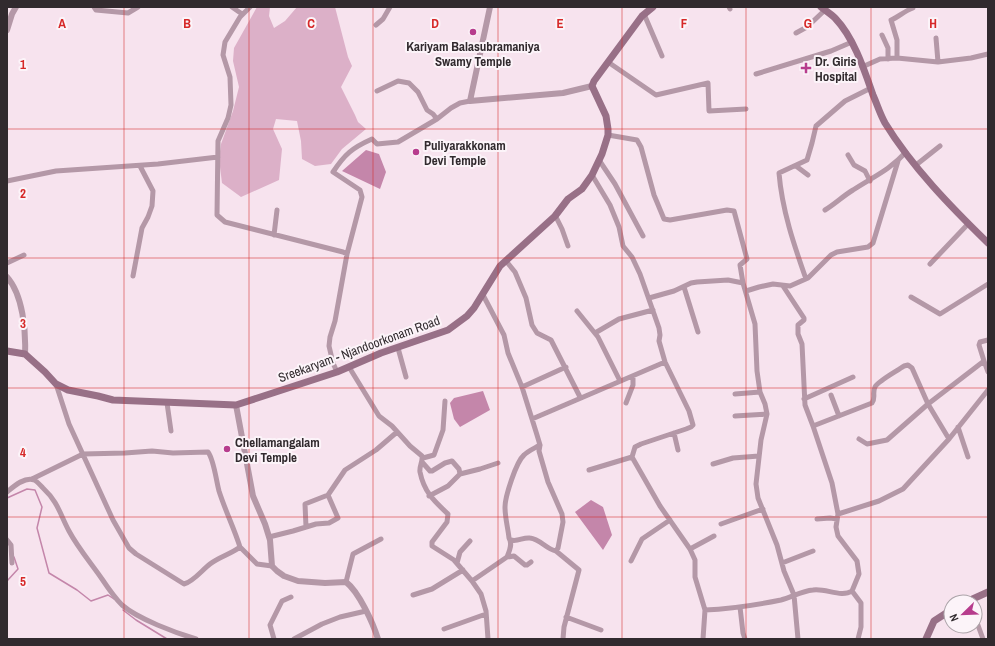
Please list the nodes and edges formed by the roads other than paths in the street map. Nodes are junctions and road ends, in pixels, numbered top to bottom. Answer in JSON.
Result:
{"nodes":[{"id":1,"x":16,"y":7,"type":"edge"},
{"id":2,"x":94,"y":7,"type":"edge"},
{"id":3,"x":138,"y":7,"type":"edge"},
{"id":4,"x":232,"y":7,"type":"edge"},
{"id":5,"x":250,"y":7,"type":"edge"},
{"id":6,"x":390,"y":7,"type":"edge"},
{"id":7,"x":490,"y":7,"type":"edge"},
{"id":8,"x":653,"y":7,"type":"edge"},
{"id":9,"x":913,"y":7,"type":"edge"},
{"id":10,"x":823,"y":9,"type":"edge"},
{"id":11,"x":10,"y":14,"type":"edge"},
{"id":12,"x":242,"y":14,"type":"junction"},
{"id":13,"x":644,"y":14,"type":"junction"},
{"id":14,"x":376,"y":25,"type":"dead end"},
{"id":15,"x":7,"y":30,"type":"edge"},
{"id":16,"x":796,"y":33,"type":"dead end"},
{"id":17,"x":882,"y":35,"type":"dead end"},
{"id":18,"x":936,"y":38,"type":"dead end"},
{"id":19,"x":852,"y":42,"type":"junction"},
{"id":20,"x":988,"y":54,"type":"edge"},
{"id":21,"x":662,"y":56,"type":"dead end"},
{"id":22,"x":897,"y":58,"type":"junction"},
{"id":23,"x":888,"y":59,"type":"junction"},
{"id":24,"x":608,"y":62,"type":"junction"},
{"id":25,"x":938,"y":62,"type":"junction"},
{"id":26,"x":862,"y":67,"type":"junction"},
{"id":27,"x":756,"y":74,"type":"dead end"},
{"id":28,"x":592,"y":86,"type":"junction"},
{"id":29,"x":871,"y":88,"type":"junction"},
{"id":30,"x":378,"y":90,"type":"dead end"},
{"id":31,"x":470,"y":101,"type":"junction"},
{"id":32,"x":746,"y":109,"type":"dead end"},
{"id":33,"x":437,"y":119,"type":"junction"},
{"id":34,"x":608,"y":136,"type":"junction"},
{"id":35,"x":940,"y":146,"type":"dead end"},
{"id":36,"x":906,"y":152,"type":"junction"},
{"id":37,"x":848,"y":155,"type":"dead end"},
{"id":38,"x":218,"y":157,"type":"junction"},
{"id":39,"x":600,"y":160,"type":"junction"},
{"id":40,"x":898,"y":161,"type":"junction"},
{"id":41,"x":916,"y":165,"type":"junction"},
{"id":42,"x":140,"y":166,"type":"junction"},
{"id":43,"x":796,"y":166,"type":"junction"},
{"id":44,"x":592,"y":175,"type":"junction"},
{"id":45,"x":808,"y":175,"type":"dead end"},
{"id":46,"x":7,"y":181,"type":"edge"},
{"id":47,"x":870,"y":181,"type":"junction"},
{"id":48,"x":277,"y":210,"type":"dead end"},
{"id":49,"x":825,"y":210,"type":"dead end"},
{"id":50,"x":555,"y":215,"type":"junction"},
{"id":51,"x":968,"y":224,"type":"junction"},
{"id":52,"x":274,"y":235,"type":"junction"},
{"id":53,"x":643,"y":236,"type":"dead end"},
{"id":54,"x":988,"y":243,"type":"edge"},
{"id":55,"x":568,"y":246,"type":"dead end"},
{"id":56,"x":346,"y":254,"type":"junction"},
{"id":57,"x":24,"y":255,"type":"dead end"},
{"id":58,"x":506,"y":261,"type":"junction"},
{"id":59,"x":7,"y":264,"type":"edge"},
{"id":60,"x":930,"y":264,"type":"dead end"},
{"id":61,"x":133,"y":276,"type":"dead end"},
{"id":62,"x":7,"y":277,"type":"edge"},
{"id":63,"x":806,"y":279,"type":"junction"},
{"id":64,"x":743,"y":283,"type":"junction"},
{"id":65,"x":988,"y":284,"type":"edge"},
{"id":66,"x":684,"y":286,"type":"junction"},
{"id":67,"x":783,"y":286,"type":"junction"},
{"id":68,"x":746,"y":291,"type":"junction"},
{"id":69,"x":483,"y":295,"type":"junction"},
{"id":70,"x":911,"y":297,"type":"dead end"},
{"id":71,"x":649,"y":298,"type":"junction"},
{"id":72,"x":653,"y":310,"type":"junction"},
{"id":73,"x":577,"y":311,"type":"dead end"},
{"id":74,"x":698,"y":332,"type":"dead end"},
{"id":75,"x":594,"y":333,"type":"junction"},
{"id":76,"x":988,"y":340,"type":"edge"},
{"id":77,"x":398,"y":348,"type":"junction"},
{"id":78,"x":7,"y":351,"type":"edge"},
{"id":79,"x":25,"y":354,"type":"junction"},
{"id":80,"x":665,"y":362,"type":"junction"},
{"id":81,"x":986,"y":363,"type":"edge"},
{"id":82,"x":349,"y":367,"type":"junction"},
{"id":83,"x":566,"y":367,"type":"junction"},
{"id":84,"x":337,"y":372,"type":"junction"},
{"id":85,"x":988,"y":372,"type":"edge"},
{"id":86,"x":633,"y":376,"type":"junction"},
{"id":87,"x":406,"y":377,"type":"dead end"},
{"id":88,"x":853,"y":377,"type":"dead end"},
{"id":89,"x":620,"y":381,"type":"junction"},
{"id":90,"x":56,"y":384,"type":"junction"},
{"id":91,"x":522,"y":387,"type":"junction"},
{"id":92,"x":988,"y":390,"type":"edge"},
{"id":93,"x":760,"y":392,"type":"junction"},
{"id":94,"x":736,"y":394,"type":"dead end"},
{"id":95,"x":831,"y":395,"type":"dead end"},
{"id":96,"x":580,"y":397,"type":"junction"},
{"id":97,"x":804,"y":399,"type":"junction"},
{"id":98,"x":445,"y":401,"type":"dead end"},
{"id":99,"x":167,"y":403,"type":"junction"},
{"id":100,"x":626,"y":403,"type":"dead end"},
{"id":101,"x":928,"y":404,"type":"junction"},
{"id":102,"x":236,"y":405,"type":"junction"},
{"id":103,"x":767,"y":414,"type":"junction"},
{"id":104,"x":735,"y":416,"type":"dead end"},
{"id":105,"x":839,"y":416,"type":"junction"},
{"id":106,"x":532,"y":419,"type":"junction"},
{"id":107,"x":813,"y":426,"type":"junction"},
{"id":108,"x":958,"y":427,"type":"junction"},
{"id":109,"x":170,"y":431,"type":"dead end"},
{"id":110,"x":397,"y":432,"type":"junction"},
{"id":111,"x":674,"y":433,"type":"junction"},
{"id":112,"x":860,"y":439,"type":"dead end"},
{"id":113,"x":948,"y":439,"type":"junction"},
{"id":114,"x":540,"y":445,"type":"junction"},
{"id":115,"x":678,"y":450,"type":"dead end"},
{"id":116,"x":82,"y":454,"type":"junction"},
{"id":117,"x":759,"y":456,"type":"junction"},
{"id":118,"x":968,"y":456,"type":"dead end"},
{"id":119,"x":632,"y":457,"type":"junction"},
{"id":120,"x":422,"y":460,"type":"junction"},
{"id":121,"x":498,"y":463,"type":"dead end"},
{"id":122,"x":713,"y":464,"type":"dead end"},
{"id":123,"x":589,"y":470,"type":"dead end"},
{"id":124,"x":460,"y":474,"type":"junction"},
{"id":125,"x":32,"y":479,"type":"junction"},
{"id":126,"x":7,"y":492,"type":"edge"},
{"id":127,"x":328,"y":495,"type":"junction"},
{"id":128,"x":429,"y":496,"type":"junction"},
{"id":129,"x":763,"y":509,"type":"junction"},
{"id":130,"x":838,"y":516,"type":"junction"},
{"id":131,"x":816,"y":519,"type":"dead end"},
{"id":132,"x":670,"y":520,"type":"junction"},
{"id":133,"x":721,"y":524,"type":"dead end"},
{"id":134,"x":306,"y":527,"type":"junction"},
{"id":135,"x":714,"y":536,"type":"dead end"},
{"id":136,"x":269,"y":537,"type":"junction"},
{"id":137,"x":381,"y":539,"type":"dead end"},
{"id":138,"x":7,"y":540,"type":"edge"},
{"id":139,"x":511,"y":540,"type":"junction"},
{"id":140,"x":470,"y":541,"type":"dead end"},
{"id":141,"x":240,"y":547,"type":"junction"},
{"id":142,"x":690,"y":549,"type":"junction"},
{"id":143,"x":556,"y":551,"type":"junction"},
{"id":144,"x":814,"y":551,"type":"dead end"},
{"id":145,"x":507,"y":557,"type":"junction"},
{"id":146,"x":631,"y":561,"type":"dead end"},
{"id":147,"x":531,"y":562,"type":"dead end"},
{"id":148,"x":12,"y":563,"type":"dead end"},
{"id":149,"x":456,"y":563,"type":"junction"},
{"id":150,"x":782,"y":563,"type":"junction"},
{"id":151,"x":272,"y":566,"type":"junction"},
{"id":152,"x":463,"y":570,"type":"junction"},
{"id":153,"x":472,"y":581,"type":"junction"},
{"id":154,"x":346,"y":582,"type":"junction"},
{"id":155,"x":852,"y":591,"type":"junction"},
{"id":156,"x":413,"y":595,"type":"dead end"},
{"id":157,"x":794,"y":595,"type":"junction"},
{"id":158,"x":292,"y":598,"type":"dead end"},
{"id":159,"x":740,"y":607,"type":"junction"},
{"id":160,"x":705,"y":610,"type":"junction"},
{"id":161,"x":366,"y":612,"type":"junction"},
{"id":162,"x":486,"y":614,"type":"junction"},
{"id":163,"x":943,"y":615,"type":"edge"},
{"id":164,"x":566,"y":617,"type":"junction"},
{"id":165,"x":444,"y":629,"type":"dead end"},
{"id":166,"x":601,"y":630,"type":"dead end"},
{"id":167,"x":196,"y":639,"type":"edge"},
{"id":168,"x":274,"y":639,"type":"edge"},
{"id":169,"x":294,"y":639,"type":"edge"},
{"id":170,"x":378,"y":639,"type":"edge"},
{"id":171,"x":488,"y":639,"type":"edge"},
{"id":172,"x":563,"y":639,"type":"edge"},
{"id":173,"x":703,"y":639,"type":"edge"},
{"id":174,"x":745,"y":639,"type":"edge"},
{"id":175,"x":798,"y":639,"type":"edge"},
{"id":176,"x":858,"y":639,"type":"edge"},
{"id":177,"x":926,"y":639,"type":"edge"}],
"edges":[{"from":1,"to":11,"type":"street"},
{"from":2,"to":3,"type":"street"},
{"from":4,"to":12,"type":"street"},
{"from":5,"to":12,"type":"street"},
{"from":6,"to":14,"type":"street"},
{"from":7,"to":31,"type":"street"},
{"from":8,"to":13,"type":"main road"},
{"from":9,"to":22,"type":"street"},
{"from":10,"to":16,"type":"street"},
{"from":10,"to":19,"type":"main road"},
{"from":11,"to":15,"type":"street"},
{"from":12,"to":38,"type":"street"},
{"from":13,"to":21,"type":"street"},
{"from":13,"to":24,"type":"main road"},
{"from":17,"to":23,"type":"street"},
{"from":18,"to":25,"type":"street"},
{"from":19,"to":26,"type":"main road"},
{"from":19,"to":27,"type":"street"},
{"from":20,"to":25,"type":"street"},
{"from":22,"to":23,"type":"street"},
{"from":22,"to":25,"type":"street"},
{"from":23,"to":26,"type":"street"},
{"from":24,"to":28,"type":"main road"},
{"from":24,"to":32,"type":"street"},
{"from":26,"to":29,"type":"main road"},
{"from":28,"to":31,"type":"street"},
{"from":28,"to":34,"type":"main road","name":"Sreekaryam - Njandoorkonam Road"},
{"from":29,"to":36,"type":"main road"},
{"from":29,"to":43,"type":"street"},
{"from":30,"to":33,"type":"street"},
{"from":31,"to":33,"type":"street"},
{"from":33,"to":56,"type":"street"},
{"from":34,"to":39,"type":"main road","name":"Sreekaryam - Njandoorkonam Road"},
{"from":34,"to":64,"type":"street"},
{"from":35,"to":41,"type":"street"},
{"from":36,"to":40,"type":"street"},
{"from":36,"to":41,"type":"main road"},
{"from":37,"to":47,"type":"street"},
{"from":38,"to":42,"type":"street"},
{"from":38,"to":52,"type":"street"},
{"from":39,"to":44,"type":"main road","name":"Sreekaryam - Njandoorkonam Road"},
{"from":39,"to":53,"type":"street"},
{"from":40,"to":47,"type":"street"},
{"from":40,"to":63,"type":"street"},
{"from":41,"to":51,"type":"main road"},
{"from":42,"to":46,"type":"street"},
{"from":42,"to":61,"type":"street"},
{"from":43,"to":45,"type":"street"},
{"from":43,"to":63,"type":"street"},
{"from":44,"to":50,"type":"main road","name":"Sreekaryam - Njandoorkonam Road"},
{"from":44,"to":71,"type":"street"},
{"from":47,"to":49,"type":"street"},
{"from":48,"to":52,"type":"street"},
{"from":50,"to":55,"type":"street"},
{"from":50,"to":58,"type":"main road","name":"Sreekaryam - Njandoorkonam Road"},
{"from":51,"to":54,"type":"main road"},
{"from":51,"to":60,"type":"street"},
{"from":52,"to":56,"type":"street"},
{"from":56,"to":84,"type":"street"},
{"from":57,"to":59,"type":"street"},
{"from":58,"to":69,"type":"main road","name":"Sreekaryam - Njandoorkonam Road"},
{"from":58,"to":83,"type":"street"},
{"from":62,"to":79,"type":"street"},
{"from":63,"to":67,"type":"street"},
{"from":64,"to":66,"type":"street"},
{"from":64,"to":68,"type":"street"},
{"from":65,"to":70,"type":"street"},
{"from":66,"to":71,"type":"street"},
{"from":66,"to":74,"type":"street"},
{"from":67,"to":68,"type":"street"},
{"from":67,"to":97,"type":"street"},
{"from":68,"to":93,"type":"street"},
{"from":69,"to":77,"type":"main road","name":"Sreekaryam - Njandoorkonam Road"},
{"from":69,"to":91,"type":"street"},
{"from":71,"to":72,"type":"street"},
{"from":72,"to":75,"type":"street"},
{"from":72,"to":80,"type":"street"},
{"from":73,"to":75,"type":"street"},
{"from":75,"to":89,"type":"street"},
{"from":76,"to":81,"type":"street"},
{"from":77,"to":82,"type":"main road","name":"Sreekaryam - Njandoorkonam Road"},
{"from":77,"to":87,"type":"street"},
{"from":78,"to":79,"type":"main road"},
{"from":79,"to":90,"type":"main road","name":"Sreekaryam - Njandoorkonam Road"},
{"from":80,"to":86,"type":"street"},
{"from":80,"to":111,"type":"street"},
{"from":81,"to":85,"type":"street"},
{"from":81,"to":101,"type":"street"},
{"from":82,"to":84,"type":"main road","name":"Sreekaryam - Njandoorkonam Road"},
{"from":82,"to":110,"type":"street"},
{"from":83,"to":91,"type":"street"},
{"from":83,"to":96,"type":"street"},
{"from":84,"to":102,"type":"main road","name":"Sreekaryam - Njandoorkonam Road"},
{"from":86,"to":89,"type":"street"},
{"from":86,"to":100,"type":"street"},
{"from":88,"to":97,"type":"street"},
{"from":89,"to":96,"type":"street"},
{"from":90,"to":99,"type":"main road","name":"Sreekaryam - Njandoorkonam Road"},
{"from":90,"to":116,"type":"street"},
{"from":91,"to":106,"type":"street"},
{"from":92,"to":108,"type":"street"},
{"from":93,"to":94,"type":"street"},
{"from":93,"to":103,"type":"street"},
{"from":95,"to":105,"type":"street"},
{"from":96,"to":106,"type":"street"},
{"from":97,"to":107,"type":"street"},
{"from":98,"to":120,"type":"street"},
{"from":99,"to":102,"type":"main road","name":"Sreekaryam - Njandoorkonam Road"},
{"from":99,"to":109,"type":"street"},
{"from":101,"to":105,"type":"street"},
{"from":101,"to":112,"type":"street"},
{"from":101,"to":113,"type":"street"},
{"from":102,"to":136,"type":"street"},
{"from":103,"to":104,"type":"street"},
{"from":103,"to":117,"type":"street"},
{"from":105,"to":107,"type":"street"},
{"from":106,"to":114,"type":"street"},
{"from":107,"to":130,"type":"street"},
{"from":108,"to":113,"type":"street"},
{"from":108,"to":118,"type":"street"},
{"from":110,"to":120,"type":"street"},
{"from":110,"to":127,"type":"street"},
{"from":111,"to":115,"type":"street"},
{"from":111,"to":119,"type":"street"},
{"from":113,"to":130,"type":"street"},
{"from":114,"to":139,"type":"street"},
{"from":114,"to":143,"type":"street"},
{"from":116,"to":125,"type":"street"},
{"from":116,"to":141,"type":"street"},
{"from":116,"to":141,"type":"street"},
{"from":117,"to":122,"type":"street"},
{"from":117,"to":129,"type":"street"},
{"from":119,"to":123,"type":"street"},
{"from":119,"to":132,"type":"street"},
{"from":120,"to":124,"type":"street"},
{"from":120,"to":128,"type":"street"},
{"from":121,"to":124,"type":"street"},
{"from":124,"to":128,"type":"street"},
{"from":125,"to":126,"type":"street"},
{"from":125,"to":167,"type":"street"},
{"from":127,"to":134,"type":"street"},
{"from":127,"to":134,"type":"street"},
{"from":128,"to":149,"type":"street"},
{"from":129,"to":133,"type":"street"},
{"from":129,"to":150,"type":"street"},
{"from":130,"to":131,"type":"street"},
{"from":130,"to":155,"type":"street"},
{"from":132,"to":142,"type":"street"},
{"from":132,"to":146,"type":"street"},
{"from":134,"to":136,"type":"street"},
{"from":135,"to":142,"type":"street"},
{"from":136,"to":151,"type":"street"},
{"from":137,"to":154,"type":"street"},
{"from":138,"to":148,"type":"street"},
{"from":139,"to":143,"type":"street"},
{"from":139,"to":145,"type":"street"},
{"from":140,"to":149,"type":"street"},
{"from":141,"to":151,"type":"street"},
{"from":142,"to":160,"type":"street"},
{"from":143,"to":164,"type":"street"},
{"from":144,"to":150,"type":"street"},
{"from":145,"to":147,"type":"street"},
{"from":145,"to":153,"type":"street"},
{"from":149,"to":152,"type":"street"},
{"from":150,"to":157,"type":"street"},
{"from":151,"to":154,"type":"street"},
{"from":152,"to":153,"type":"street"},
{"from":152,"to":156,"type":"street"},
{"from":153,"to":162,"type":"street"},
{"from":154,"to":161,"type":"street"},
{"from":155,"to":157,"type":"street"},
{"from":155,"to":176,"type":"street"},
{"from":157,"to":159,"type":"street"},
{"from":157,"to":175,"type":"street"},
{"from":158,"to":168,"type":"street"},
{"from":159,"to":160,"type":"street"},
{"from":159,"to":174,"type":"street"},
{"from":160,"to":173,"type":"street"},
{"from":161,"to":169,"type":"street"},
{"from":161,"to":170,"type":"street"},
{"from":162,"to":165,"type":"street"},
{"from":162,"to":171,"type":"street"},
{"from":163,"to":177,"type":"main road"},
{"from":164,"to":166,"type":"street"},
{"from":164,"to":172,"type":"street"}]}
